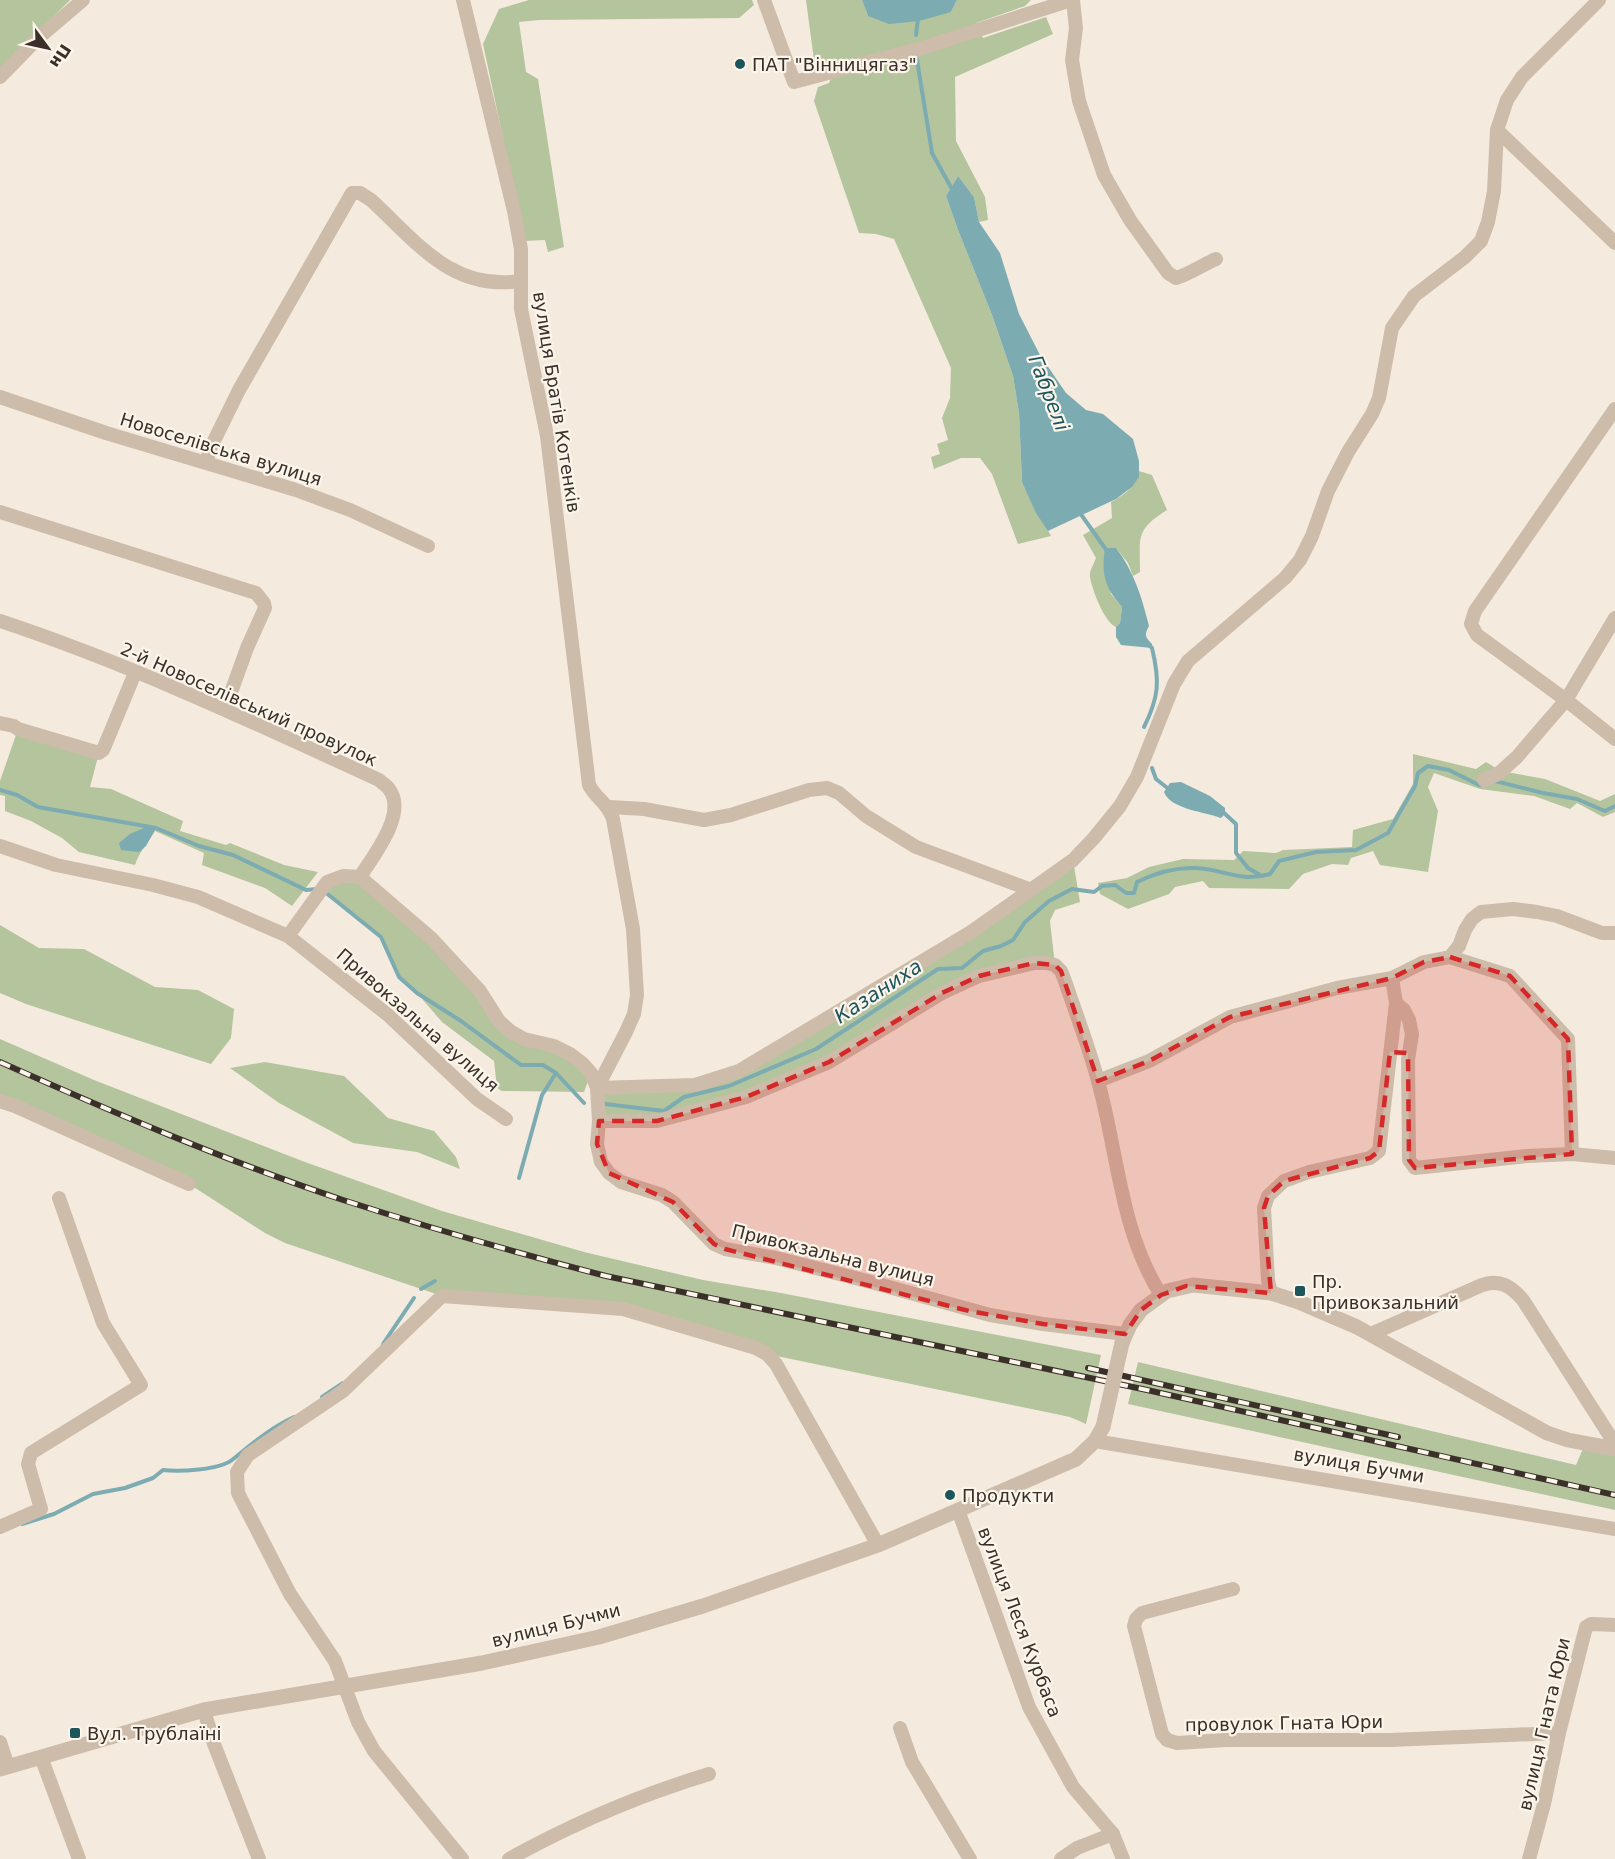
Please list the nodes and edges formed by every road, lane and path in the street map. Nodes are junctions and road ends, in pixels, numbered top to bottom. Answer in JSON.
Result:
{"nodes":[{"id":1,"x":83,"y":0,"type":"edge"},
{"id":2,"x":463,"y":0,"type":"edge"},
{"id":3,"x":764,"y":0,"type":"edge"},
{"id":4,"x":1072,"y":0,"type":"edge"},
{"id":5,"x":1599,"y":0,"type":"edge"},
{"id":6,"x":0,"y":76,"type":"edge"},
{"id":7,"x":1497,"y":130,"type":"junction"},
{"id":8,"x":1615,"y":243,"type":"edge"},
{"id":9,"x":1216,"y":259,"type":"dead end"},
{"id":10,"x":520,"y":281,"type":"junction"},
{"id":11,"x":0,"y":397,"type":"edge"},
{"id":12,"x":1615,"y":409,"type":"edge"},
{"id":13,"x":206,"y":462,"type":"junction"},
{"id":14,"x":0,"y":512,"type":"edge"},
{"id":15,"x":428,"y":546,"type":"dead end"},
{"id":16,"x":1615,"y":618,"type":"edge"},
{"id":17,"x":0,"y":621,"type":"edge"},
{"id":18,"x":135,"y":673,"type":"junction"},
{"id":19,"x":1566,"y":700,"type":"junction"},
{"id":20,"x":225,"y":709,"type":"junction"},
{"id":21,"x":0,"y":723,"type":"edge"},
{"id":22,"x":1615,"y":739,"type":"edge"},
{"id":23,"x":1484,"y":780,"type":"dead end"},
{"id":24,"x":609,"y":807,"type":"junction"},
{"id":25,"x":0,"y":846,"type":"edge"},
{"id":26,"x":360,"y":878,"type":"junction"},
{"id":27,"x":1029,"y":889,"type":"junction"},
{"id":28,"x":1615,"y":933,"type":"edge"},
{"id":29,"x":288,"y":936,"type":"junction"},
{"id":30,"x":1450,"y":957,"type":"junction"},
{"id":31,"x":1392,"y":978,"type":"junction"},
{"id":32,"x":1396,"y":1003,"type":"junction"},
{"id":33,"x":1098,"y":1081,"type":"junction"},
{"id":34,"x":597,"y":1088,"type":"junction"},
{"id":35,"x":0,"y":1101,"type":"edge"},
{"id":36,"x":506,"y":1119,"type":"dead end"},
{"id":37,"x":599,"y":1121,"type":"junction"},
{"id":38,"x":1572,"y":1154,"type":"junction"},
{"id":39,"x":1615,"y":1158,"type":"edge"},
{"id":40,"x":189,"y":1184,"type":"dead end"},
{"id":41,"x":59,"y":1198,"type":"dead end"},
{"id":42,"x":1271,"y":1293,"type":"junction"},
{"id":43,"x":1161,"y":1294,"type":"junction"},
{"id":44,"x":1371,"y":1334,"type":"junction"},
{"id":45,"x":1124,"y":1339,"type":"junction"},
{"id":46,"x":1095,"y":1441,"type":"junction"},
{"id":47,"x":1615,"y":1444,"type":"edge"},
{"id":48,"x":1615,"y":1449,"type":"edge"},
{"id":49,"x":958,"y":1510,"type":"junction"},
{"id":50,"x":0,"y":1527,"type":"edge"},
{"id":51,"x":1615,"y":1529,"type":"edge"},
{"id":52,"x":878,"y":1545,"type":"junction"},
{"id":53,"x":1233,"y":1589,"type":"dead end"},
{"id":54,"x":1615,"y":1625,"type":"edge"},
{"id":55,"x":344,"y":1686,"type":"junction"},
{"id":56,"x":204,"y":1710,"type":"junction"},
{"id":57,"x":900,"y":1728,"type":"dead end"},
{"id":58,"x":1559,"y":1733,"type":"junction"},
{"id":59,"x":0,"y":1742,"type":"edge"},
{"id":60,"x":41,"y":1757,"type":"junction"},
{"id":61,"x":4,"y":1768,"type":"edge"},
{"id":62,"x":709,"y":1774,"type":"dead end"},
{"id":63,"x":1113,"y":1834,"type":"junction"},
{"id":64,"x":79,"y":1859,"type":"edge"},
{"id":65,"x":259,"y":1859,"type":"edge"},
{"id":66,"x":462,"y":1859,"type":"edge"},
{"id":67,"x":509,"y":1859,"type":"edge"},
{"id":68,"x":970,"y":1859,"type":"edge"},
{"id":69,"x":1060,"y":1859,"type":"edge"},
{"id":70,"x":1123,"y":1859,"type":"edge"},
{"id":71,"x":1529,"y":1859,"type":"edge"}],
"edges":[{"from":1,"to":6,"type":"street"},
{"from":2,"to":10,"type":"street","name":"вулиця Братів Котенків"},
{"from":3,"to":4,"type":"street"},
{"from":4,"to":9,"type":"street"},
{"from":5,"to":7,"type":"street"},
{"from":7,"to":8,"type":"street"},
{"from":7,"to":27,"type":"street"},
{"from":10,"to":13,"type":"street"},
{"from":10,"to":24,"type":"street","name":"вулиця Братів Котенків"},
{"from":11,"to":13,"type":"street","name":"Новоселівська вулиця"},
{"from":12,"to":19,"type":"street"},
{"from":13,"to":15,"type":"street","name":"Новоселівська вулиця"},
{"from":14,"to":20,"type":"street"},
{"from":16,"to":19,"type":"street"},
{"from":17,"to":18,"type":"street","name":"2-й Новоселівський провулок"},
{"from":18,"to":20,"type":"street","name":"2-й Новоселівський провулок"},
{"from":18,"to":21,"type":"street"},
{"from":19,"to":22,"type":"street"},
{"from":19,"to":23,"type":"street"},
{"from":20,"to":26,"type":"street","name":"2-й Новоселівський провулок"},
{"from":24,"to":27,"type":"street"},
{"from":24,"to":34,"type":"street","name":"вулиця Братів Котенків"},
{"from":25,"to":29,"type":"street","name":"Привокзальна вулиця"},
{"from":26,"to":29,"type":"street"},
{"from":26,"to":34,"type":"street"},
{"from":27,"to":34,"type":"street"},
{"from":28,"to":30,"type":"street"},
{"from":29,"to":36,"type":"street","name":"Привокзальна вулиця"},
{"from":30,"to":31,"type":"street"},
{"from":30,"to":38,"type":"street"},
{"from":31,"to":32,"type":"street"},
{"from":31,"to":33,"type":"street"},
{"from":32,"to":38,"type":"street"},
{"from":32,"to":42,"type":"street"},
{"from":33,"to":37,"type":"street"},
{"from":33,"to":43,"type":"street"},
{"from":34,"to":37,"type":"street","name":"Привокзальна вулиця"},
{"from":35,"to":40,"type":"street"},
{"from":37,"to":45,"type":"street","name":"Привокзальна вулиця"},
{"from":38,"to":39,"type":"street"},
{"from":41,"to":50,"type":"street"},
{"from":42,"to":43,"type":"street"},
{"from":42,"to":44,"type":"street"},
{"from":43,"to":45,"type":"street"},
{"from":44,"to":47,"type":"street"},
{"from":44,"to":48,"type":"street"},
{"from":45,"to":46,"type":"street","name":"вулиця Бучми","bridge":true},
{"from":46,"to":49,"type":"street","name":"вулиця Бучми"},
{"from":46,"to":51,"type":"street","name":"вулиця Бучми"},
{"from":49,"to":52,"type":"street","name":"вулиця Бучми"},
{"from":49,"to":63,"type":"street","name":"вулиця Леся Курбаса"},
{"from":52,"to":55,"type":"street","name":"вулиця Бучми"},
{"from":52,"to":55,"type":"street"},
{"from":53,"to":58,"type":"street","name":"провулок Гната Юри"},
{"from":54,"to":58,"type":"street","name":"вулиця Гната Юри"},
{"from":55,"to":56,"type":"street","name":"вулиця Бучми"},
{"from":55,"to":66,"type":"street"},
{"from":56,"to":60,"type":"street","name":"вулиця Бучми"},
{"from":56,"to":65,"type":"street"},
{"from":57,"to":68,"type":"street"},
{"from":58,"to":71,"type":"street","name":"вулиця Гната Юри"},
{"from":59,"to":61,"type":"street"},
{"from":60,"to":61,"type":"street","name":"вулиця Бучми"},
{"from":60,"to":64,"type":"street"},
{"from":62,"to":67,"type":"street"},
{"from":63,"to":69,"type":"street"},
{"from":63,"to":70,"type":"street","name":"вулиця Леся Курбаса"}]}
